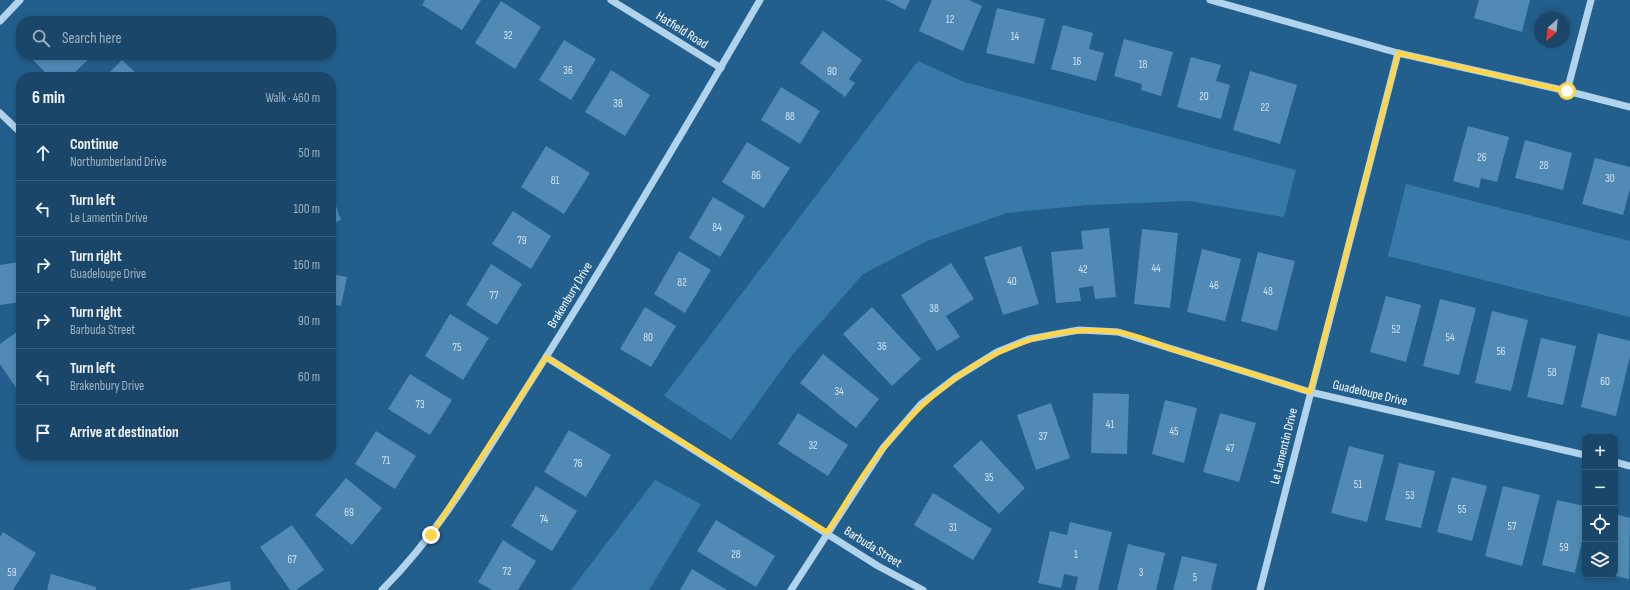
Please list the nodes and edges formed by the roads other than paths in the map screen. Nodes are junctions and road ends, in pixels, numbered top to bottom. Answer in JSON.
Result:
{"nodes":[{"id":1,"x":20,"y":0,"type":"edge"},
{"id":2,"x":611,"y":0,"type":"edge"},
{"id":3,"x":760,"y":0,"type":"edge"},
{"id":4,"x":1210,"y":0,"type":"edge"},
{"id":5,"x":1592,"y":0,"type":"edge"},
{"id":6,"x":0,"y":21,"type":"edge"},
{"id":7,"x":1398,"y":53,"type":"junction"},
{"id":8,"x":721,"y":68,"type":"junction"},
{"id":9,"x":1567,"y":91,"type":"junction"},
{"id":10,"x":1630,"y":107,"type":"edge"},
{"id":11,"x":0,"y":113,"type":"edge"},
{"id":12,"x":16,"y":127,"type":"edge"},
{"id":13,"x":546,"y":357,"type":"junction"},
{"id":14,"x":1310,"y":392,"type":"junction"},
{"id":15,"x":1582,"y":454,"type":"edge"},
{"id":16,"x":1618,"y":463,"type":"edge"},
{"id":17,"x":1630,"y":466,"type":"edge"},
{"id":18,"x":827,"y":532,"type":"junction"},
{"id":19,"x":382,"y":590,"type":"edge"},
{"id":20,"x":791,"y":590,"type":"edge"},
{"id":21,"x":923,"y":590,"type":"edge"},
{"id":22,"x":1260,"y":590,"type":"edge"}],
"edges":[{"from":1,"to":6,"type":"street"},
{"from":2,"to":8,"type":"street","name":"Hatfield Road"},
{"from":3,"to":8,"type":"street","name":"Brakenbury Drive"},
{"from":4,"to":7,"type":"street"},
{"from":5,"to":9,"type":"street"},
{"from":7,"to":9,"type":"street"},
{"from":7,"to":14,"type":"street","name":"Le Lamentin Drive"},
{"from":8,"to":13,"type":"street","name":"Brakenbury Drive"},
{"from":9,"to":10,"type":"street"},
{"from":11,"to":12,"type":"street"},
{"from":13,"to":18,"type":"street","name":"Barbuda Street"},
{"from":13,"to":19,"type":"street","name":"Brakenbury Drive"},
{"from":14,"to":15,"type":"street","name":"Guadeloupe Drive"},
{"from":14,"to":18,"type":"street","name":"Guadeloupe Drive"},
{"from":14,"to":22,"type":"street","name":"Le Lamentin Drive"},
{"from":16,"to":17,"type":"street"},
{"from":18,"to":20,"type":"street","name":"Guadeloupe Drive"},
{"from":18,"to":21,"type":"street","name":"Barbuda Street"}]}
